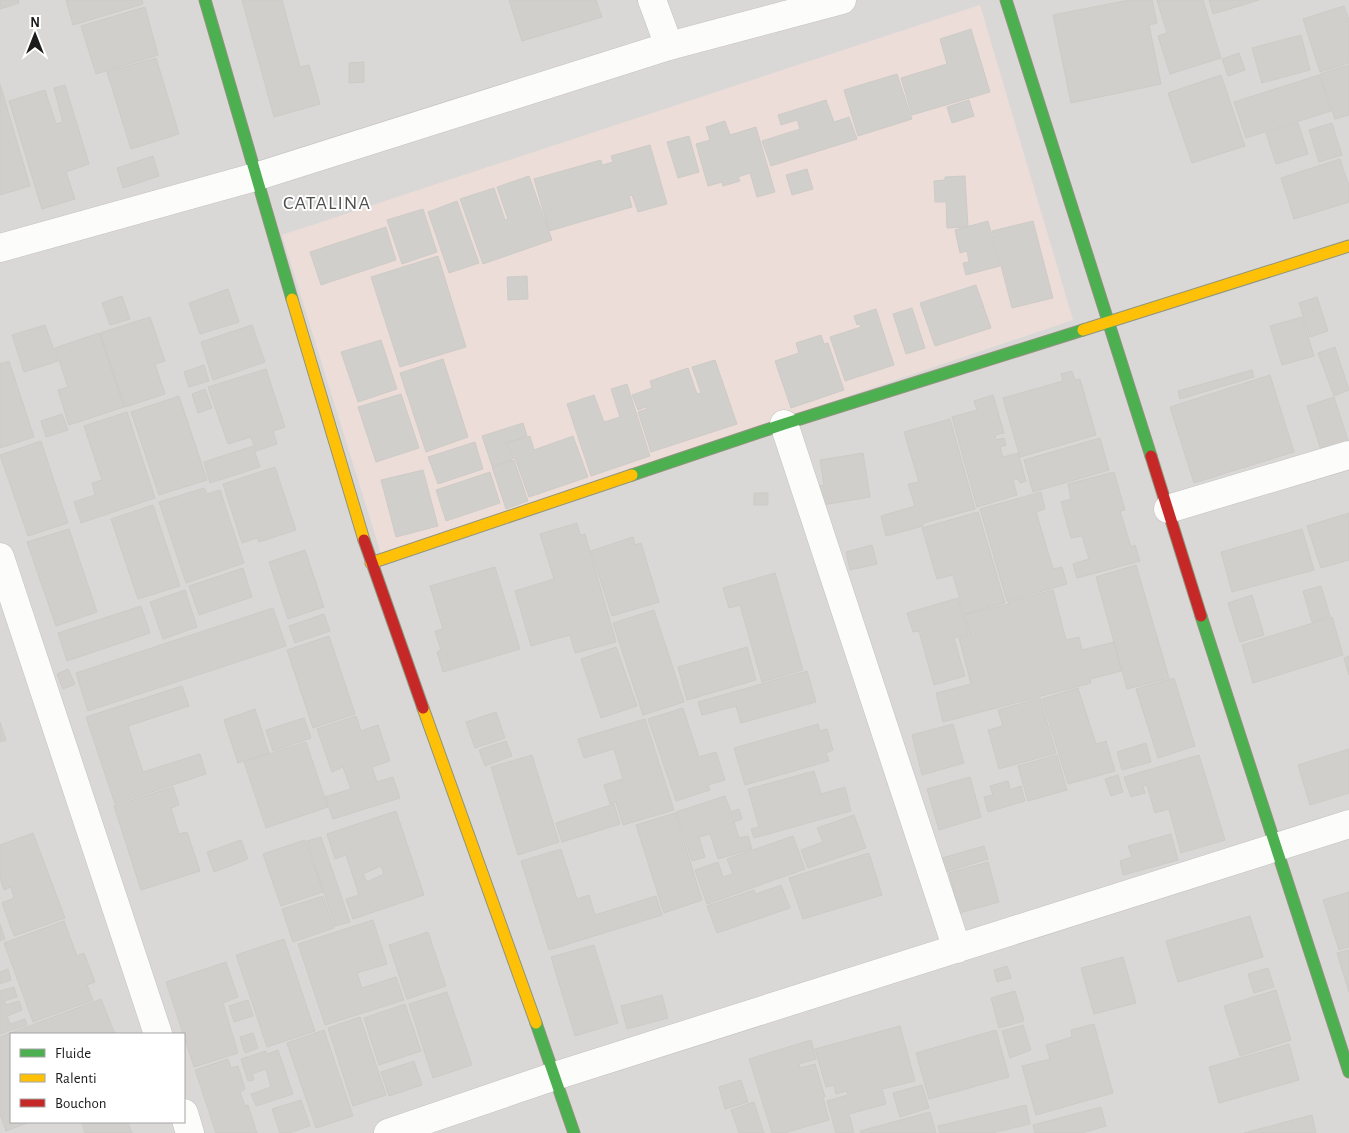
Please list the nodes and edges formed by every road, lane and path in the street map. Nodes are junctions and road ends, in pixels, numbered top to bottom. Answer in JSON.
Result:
{"nodes":[{"id":1,"x":205,"y":0,"type":"edge"},
{"id":2,"x":652,"y":0,"type":"edge"},
{"id":3,"x":842,"y":0,"type":"edge"},
{"id":4,"x":1006,"y":0,"type":"edge"},
{"id":5,"x":669,"y":46,"type":"junction"},
{"id":6,"x":255,"y":177,"type":"junction"},
{"id":7,"x":1349,"y":246,"type":"edge"},
{"id":8,"x":0,"y":248,"type":"edge"},
{"id":9,"x":1110,"y":323,"type":"junction"},
{"id":10,"x":784,"y":424,"type":"junction"},
{"id":11,"x":1349,"y":455,"type":"edge"},
{"id":12,"x":1168,"y":509,"type":"junction"},
{"id":13,"x":0,"y":557,"type":"edge"},
{"id":14,"x":371,"y":562,"type":"junction"},
{"id":15,"x":1349,"y":824,"type":"edge"},
{"id":16,"x":1274,"y":848,"type":"junction"},
{"id":17,"x":957,"y":949,"type":"junction"},
{"id":18,"x":158,"y":1033,"type":"edge"},
{"id":19,"x":1349,"y":1072,"type":"edge"},
{"id":20,"x":555,"y":1076,"type":"junction"},
{"id":21,"x":185,"y":1116,"type":"edge"},
{"id":22,"x":190,"y":1133,"type":"edge"},
{"id":23,"x":388,"y":1133,"type":"edge"},
{"id":24,"x":574,"y":1133,"type":"edge"}],
"edges":[{"from":1,"to":6,"type":"street"},
{"from":2,"to":5,"type":"street"},
{"from":3,"to":5,"type":"street"},
{"from":4,"to":9,"type":"street"},
{"from":5,"to":6,"type":"street"},
{"from":6,"to":8,"type":"street"},
{"from":6,"to":14,"type":"street"},
{"from":7,"to":9,"type":"street"},
{"from":9,"to":10,"type":"street"},
{"from":9,"to":12,"type":"street"},
{"from":10,"to":14,"type":"street"},
{"from":10,"to":17,"type":"street"},
{"from":11,"to":12,"type":"street"},
{"from":12,"to":16,"type":"street"},
{"from":13,"to":18,"type":"street"},
{"from":14,"to":20,"type":"street"},
{"from":15,"to":16,"type":"street"},
{"from":16,"to":17,"type":"street"},
{"from":16,"to":19,"type":"street"},
{"from":17,"to":20,"type":"street"},
{"from":20,"to":23,"type":"street"},
{"from":20,"to":24,"type":"street"},
{"from":21,"to":22,"type":"street"}]}
